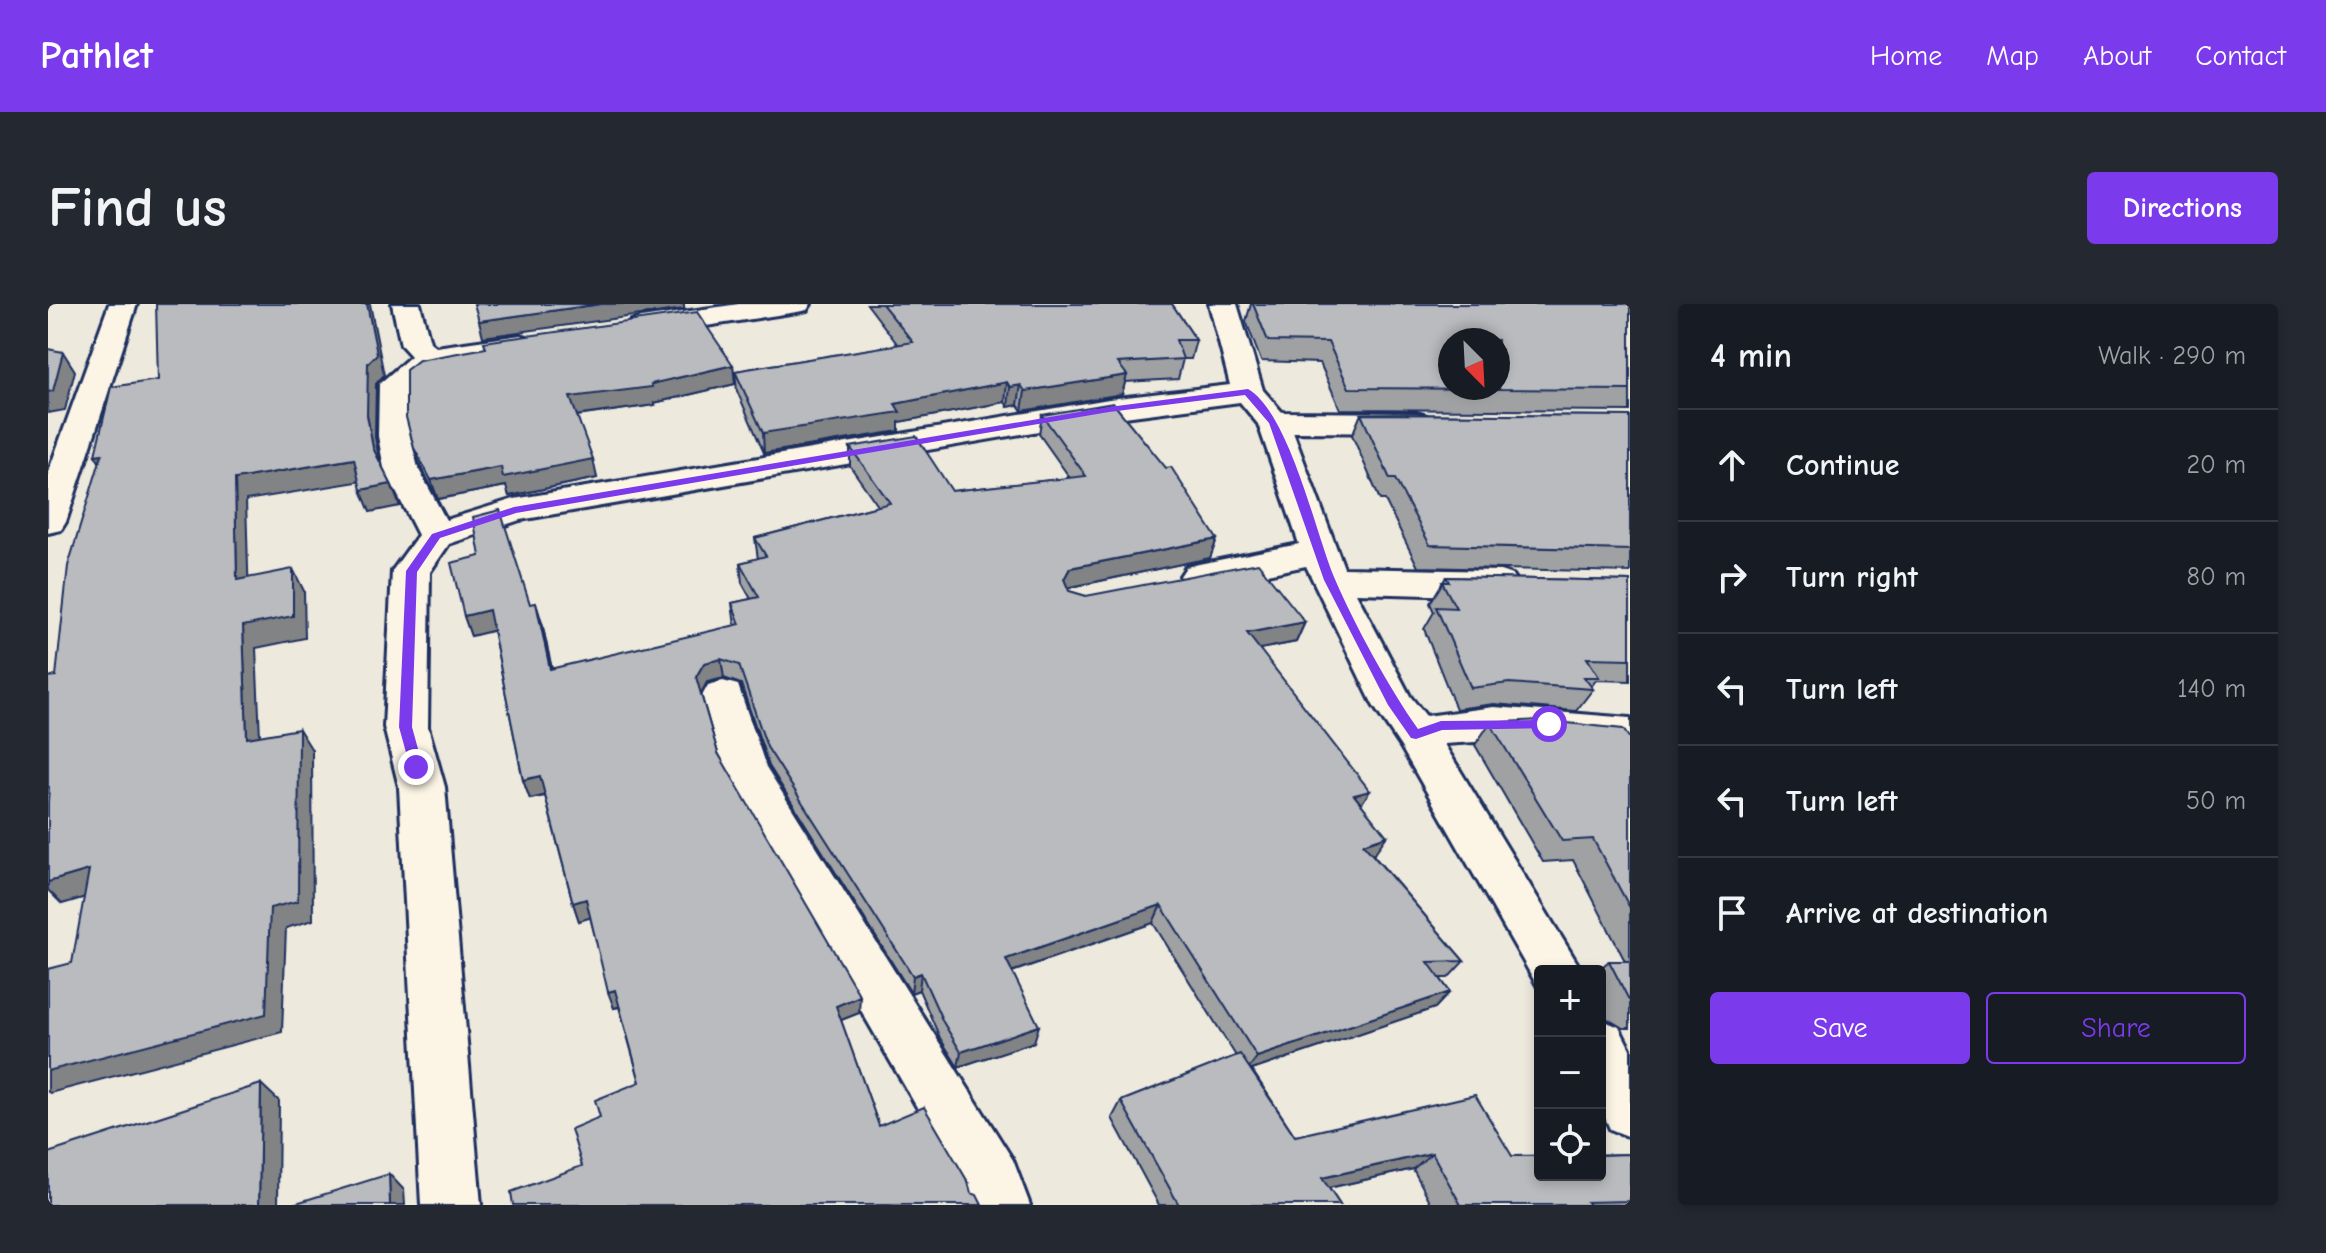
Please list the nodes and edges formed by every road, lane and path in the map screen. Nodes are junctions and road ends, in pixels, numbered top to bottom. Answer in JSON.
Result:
{"nodes":[{"id":1,"x":123,"y":304,"type":"edge"},
{"id":2,"x":406,"y":304,"type":"edge"},
{"id":3,"x":797,"y":304,"type":"edge"},
{"id":4,"x":1234,"y":308,"type":"edge"},
{"id":5,"x":613,"y":331,"type":"edge"},
{"id":6,"x":552,"y":339,"type":"edge"},
{"id":7,"x":429,"y":357,"type":"junction"},
{"id":8,"x":1248,"y":392,"type":"junction"},
{"id":9,"x":1273,"y":422,"type":"junction"},
{"id":10,"x":1444,"y":423,"type":"edge"},
{"id":11,"x":48,"y":522,"type":"edge"},
{"id":12,"x":436,"y":536,"type":"junction"},
{"id":13,"x":1324,"y":566,"type":"junction"},
{"id":14,"x":1170,"y":582,"type":"edge"},
{"id":15,"x":1535,"y":584,"type":"edge"},
{"id":16,"x":723,"y":696,"type":"dead end"},
{"id":17,"x":1630,"y":734,"type":"edge"},
{"id":18,"x":1416,"y":735,"type":"junction"},
{"id":19,"x":1552,"y":965,"type":"edge"},
{"id":20,"x":1612,"y":1053,"type":"edge"},
{"id":21,"x":1630,"y":1109,"type":"edge"},
{"id":22,"x":451,"y":1205,"type":"edge"},
{"id":23,"x":1000,"y":1205,"type":"edge"}],
"edges":[{"from":1,"to":11,"type":"street"},
{"from":2,"to":7,"type":"street"},
{"from":3,"to":5,"type":"street"},
{"from":4,"to":8,"type":"street"},
{"from":6,"to":7,"type":"street"},
{"from":7,"to":12,"type":"street"},
{"from":8,"to":9,"type":"street"},
{"from":8,"to":12,"type":"street"},
{"from":9,"to":10,"type":"street"},
{"from":9,"to":13,"type":"street"},
{"from":12,"to":22,"type":"street"},
{"from":13,"to":14,"type":"street"},
{"from":13,"to":15,"type":"street"},
{"from":13,"to":18,"type":"street"},
{"from":16,"to":23,"type":"street"},
{"from":17,"to":18,"type":"street"},
{"from":18,"to":19,"type":"street"},
{"from":20,"to":21,"type":"street"}]}
